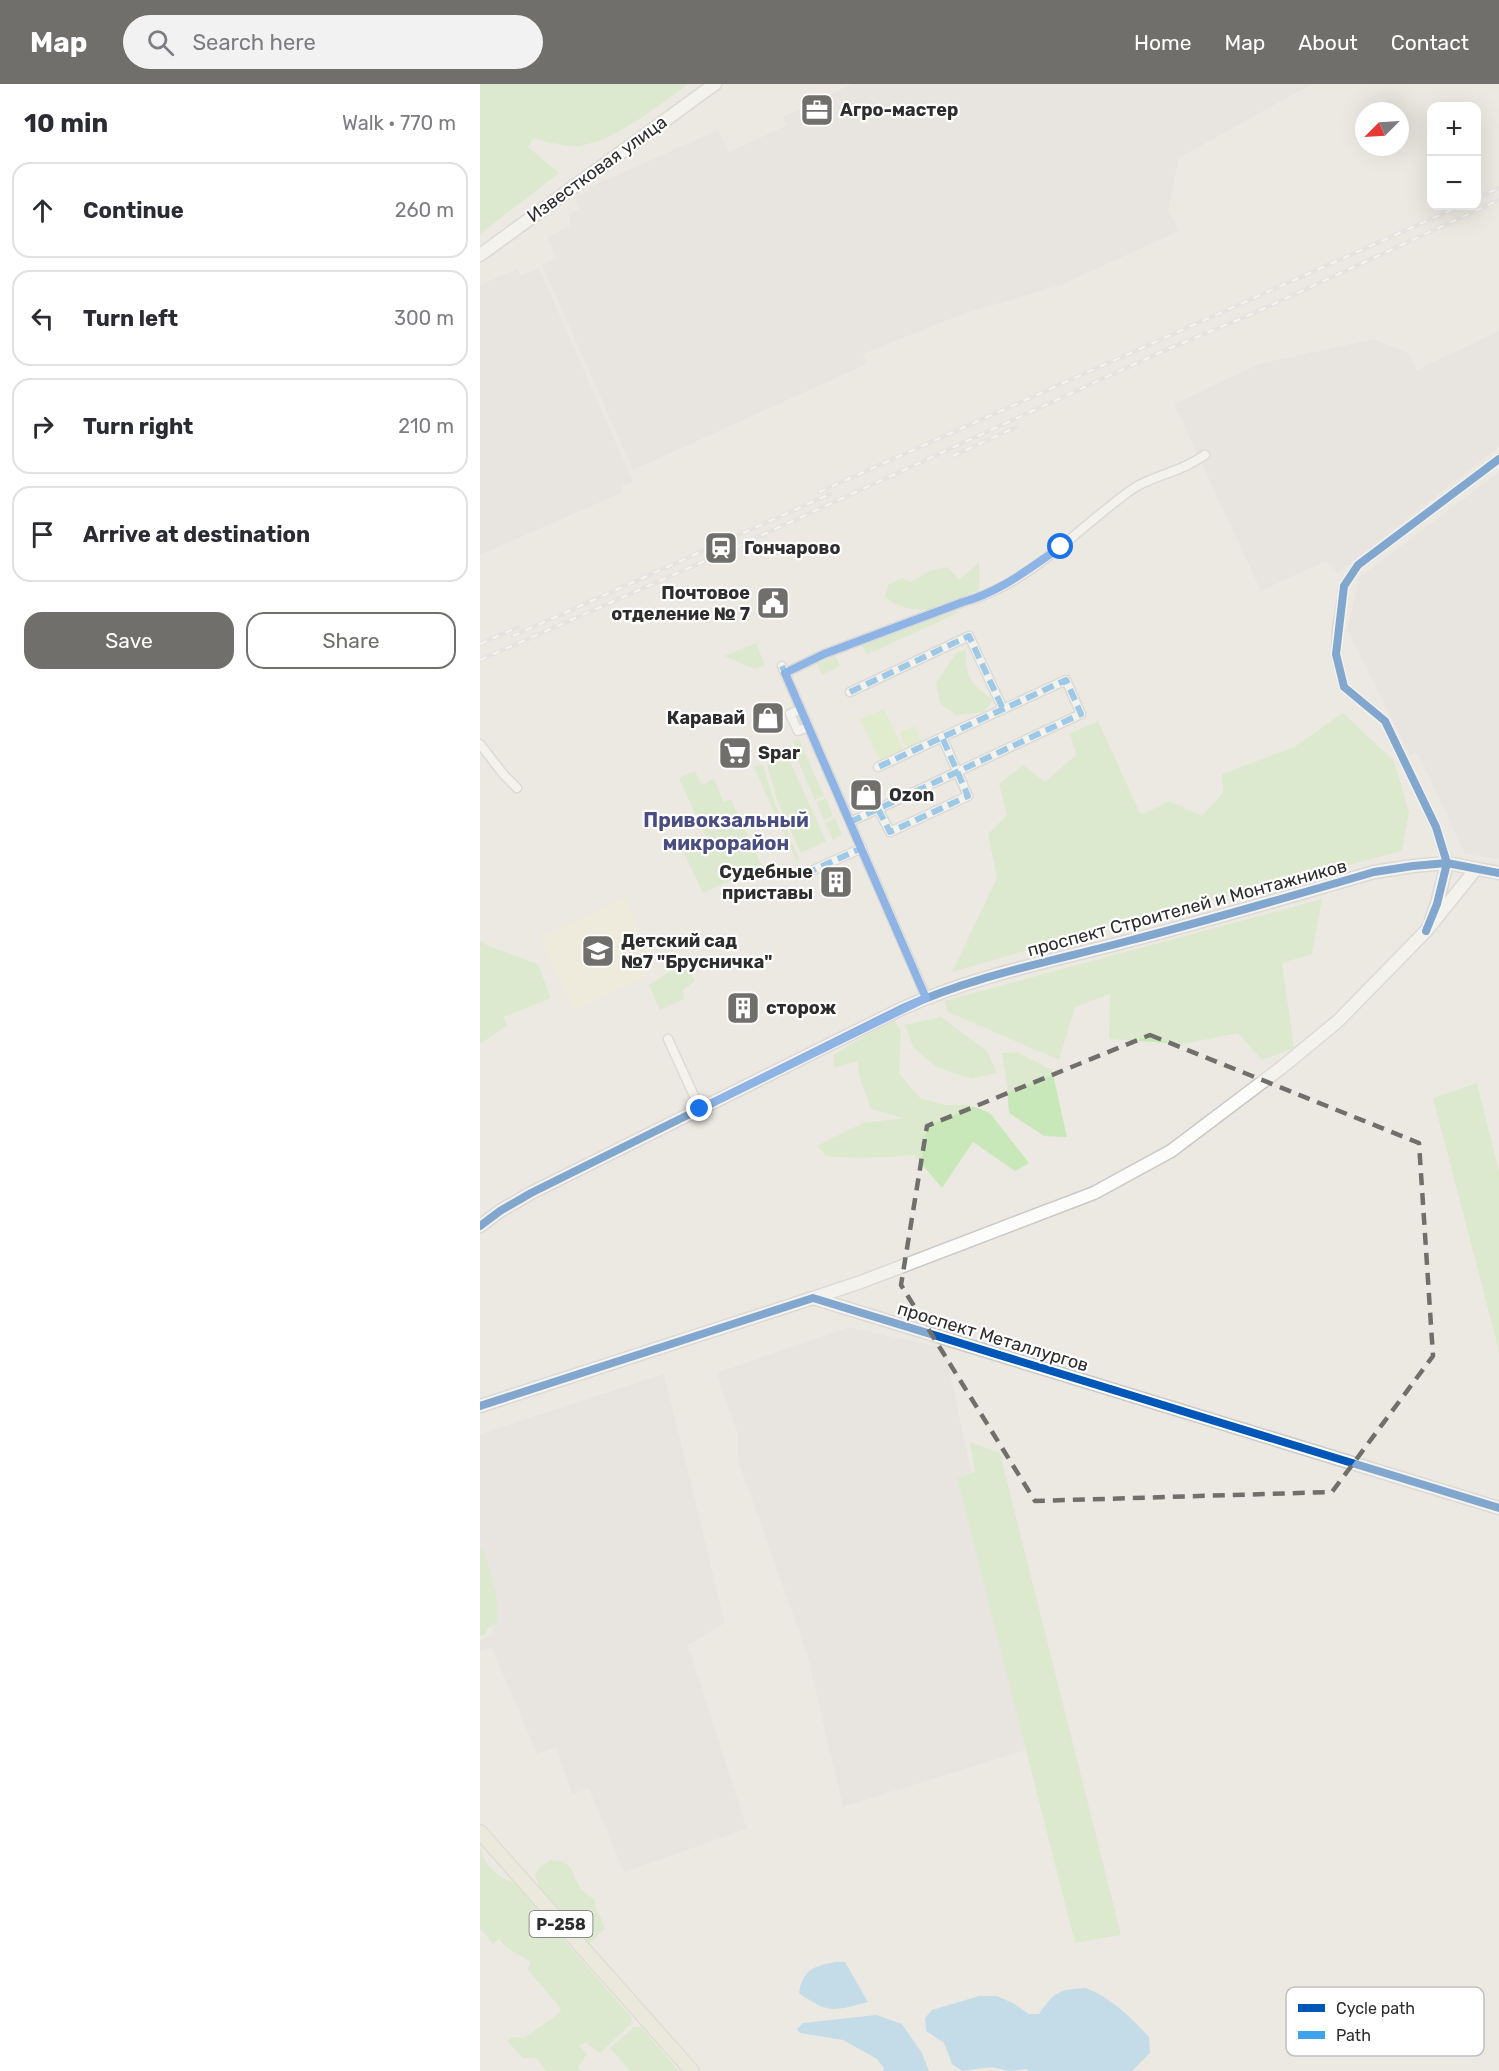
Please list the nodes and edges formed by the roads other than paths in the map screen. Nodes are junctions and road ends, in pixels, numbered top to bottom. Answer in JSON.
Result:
{"nodes":[{"id":1,"x":714,"y":84,"type":"edge"},
{"id":2,"x":480,"y":255,"type":"edge"},
{"id":3,"x":1205,"y":455,"type":"dead end"},
{"id":4,"x":1499,"y":459,"type":"edge"},
{"id":5,"x":850,"y":692,"type":"dead end"},
{"id":6,"x":1003,"y":709,"type":"junction"},
{"id":7,"x":942,"y":737,"type":"junction"},
{"id":8,"x":480,"y":744,"type":"edge"},
{"id":9,"x":878,"y":767,"type":"dead end"},
{"id":10,"x":957,"y":771,"type":"junction"},
{"id":11,"x":517,"y":788,"type":"dead end"},
{"id":12,"x":878,"y":809,"type":"junction"},
{"id":13,"x":850,"y":822,"type":"junction"},
{"id":14,"x":862,"y":848,"type":"junction"},
{"id":15,"x":1447,"y":863,"type":"junction"},
{"id":16,"x":1476,"y":869,"type":"junction"},
{"id":17,"x":1499,"y":873,"type":"edge"},
{"id":18,"x":806,"y":874,"type":"dead end"},
{"id":19,"x":1426,"y":931,"type":"junction"},
{"id":20,"x":926,"y":998,"type":"junction"},
{"id":21,"x":668,"y":1040,"type":"dead end"},
{"id":22,"x":700,"y":1109,"type":"junction"},
{"id":23,"x":480,"y":1226,"type":"edge"},
{"id":24,"x":813,"y":1298,"type":"junction"},
{"id":25,"x":480,"y":1406,"type":"edge"},
{"id":26,"x":1499,"y":1508,"type":"edge"},
{"id":27,"x":480,"y":1832,"type":"edge"},
{"id":28,"x":692,"y":2071,"type":"edge"}],
"edges":[{"from":1,"to":2,"type":"street","name":"Известковая улица"},
{"from":3,"to":13,"type":"street"},
{"from":4,"to":15,"type":"street"},
{"from":5,"to":6,"type":"street"},
{"from":6,"to":7,"type":"street"},
{"from":6,"to":10,"type":"street"},
{"from":7,"to":9,"type":"street"},
{"from":7,"to":10,"type":"street"},
{"from":8,"to":11,"type":"street"},
{"from":10,"to":12,"type":"street"},
{"from":10,"to":12,"type":"street"},
{"from":12,"to":13,"type":"street"},
{"from":13,"to":14,"type":"street"},
{"from":14,"to":18,"type":"street"},
{"from":14,"to":20,"type":"street"},
{"from":15,"to":16,"type":"street","name":"проспект Строителей и Монтажников"},
{"from":15,"to":19,"type":"street"},
{"from":15,"to":20,"type":"street","name":"проспект Строителей и Монтажников"},
{"from":16,"to":17,"type":"street","name":"проспект Строителей и Монтажников"},
{"from":16,"to":19,"type":"street"},
{"from":19,"to":24,"type":"street"},
{"from":20,"to":22,"type":"street","name":"проспект Строителей и Монтажников"},
{"from":21,"to":22,"type":"street"},
{"from":22,"to":23,"type":"street","name":"проспект Строителей и Монтажников"},
{"from":24,"to":25,"type":"street"},
{"from":24,"to":26,"type":"street","name":"проспект Металлургов"},
{"from":27,"to":28,"type":"main road","number":"Р-258"}]}
